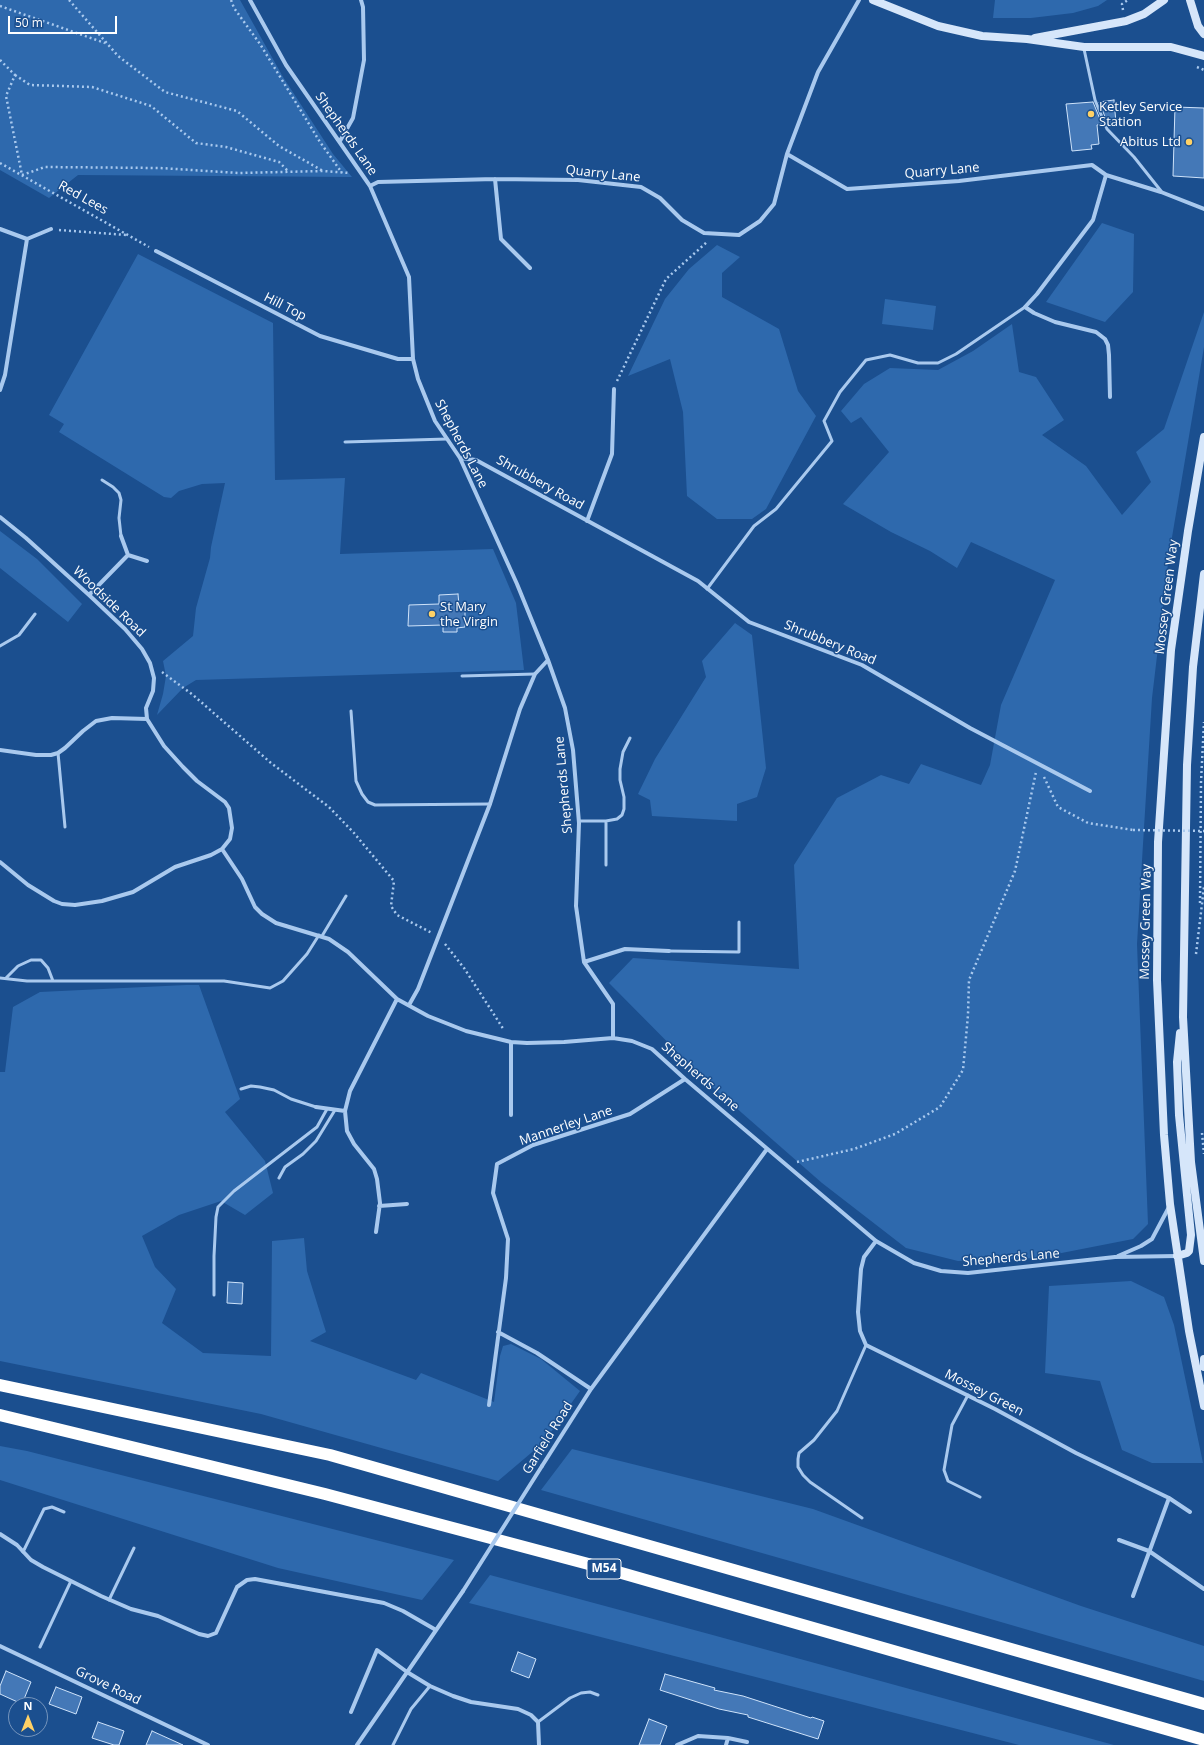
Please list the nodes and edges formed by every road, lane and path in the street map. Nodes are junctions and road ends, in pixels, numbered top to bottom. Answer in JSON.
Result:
{"nodes":[{"id":1,"x":69,"y":0,"type":"edge"},
{"id":2,"x":231,"y":0,"type":"edge"},
{"id":3,"x":250,"y":0,"type":"edge"},
{"id":4,"x":361,"y":0,"type":"edge"},
{"id":5,"x":859,"y":0,"type":"edge"},
{"id":6,"x":873,"y":0,"type":"edge"},
{"id":7,"x":1128,"y":0,"type":"edge"},
{"id":8,"x":1164,"y":0,"type":"edge"},
{"id":9,"x":1190,"y":0,"type":"edge"},
{"id":10,"x":1122,"y":4,"type":"dead end"},
{"id":11,"x":0,"y":6,"type":"edge"},
{"id":12,"x":1204,"y":34,"type":"edge"},
{"id":13,"x":1027,"y":39,"type":"junction"},
{"id":14,"x":105,"y":43,"type":"junction"},
{"id":15,"x":1084,"y":47,"type":"junction"},
{"id":16,"x":1204,"y":56,"type":"edge"},
{"id":17,"x":0,"y":60,"type":"edge"},
{"id":18,"x":15,"y":75,"type":"junction"},
{"id":19,"x":340,"y":141,"type":"junction"},
{"id":20,"x":787,"y":154,"type":"junction"},
{"id":21,"x":0,"y":163,"type":"edge"},
{"id":22,"x":323,"y":171,"type":"junction"},
{"id":23,"x":288,"y":172,"type":"junction"},
{"id":24,"x":342,"y":172,"type":"junction"},
{"id":25,"x":362,"y":174,"type":"junction"},
{"id":26,"x":1106,"y":175,"type":"junction"},
{"id":27,"x":22,"y":176,"type":"junction"},
{"id":28,"x":495,"y":179,"type":"junction"},
{"id":29,"x":370,"y":186,"type":"junction"},
{"id":30,"x":1161,"y":192,"type":"junction"},
{"id":31,"x":1204,"y":209,"type":"edge"},
{"id":32,"x":0,"y":229,"type":"edge"},
{"id":33,"x":51,"y":230,"type":"joint"},
{"id":34,"x":127,"y":235,"type":"junction"},
{"id":35,"x":715,"y":235,"type":"junction"},
{"id":36,"x":27,"y":239,"type":"junction"},
{"id":37,"x":156,"y":251,"type":"joint"},
{"id":38,"x":530,"y":268,"type":"dead end"},
{"id":39,"x":1025,"y":306,"type":"junction"},
{"id":40,"x":413,"y":359,"type":"junction"},
{"id":41,"x":614,"y":389,"type":"joint"},
{"id":42,"x":0,"y":390,"type":"edge"},
{"id":43,"x":1110,"y":398,"type":"dead end"},
{"id":44,"x":1204,"y":438,"type":"edge"},
{"id":45,"x":448,"y":439,"type":"junction"},
{"id":46,"x":345,"y":442,"type":"dead end"},
{"id":47,"x":460,"y":458,"type":"junction"},
{"id":48,"x":102,"y":480,"type":"dead end"},
{"id":49,"x":0,"y":517,"type":"edge"},
{"id":50,"x":587,"y":521,"type":"junction"},
{"id":51,"x":121,"y":536,"type":"joint"},
{"id":52,"x":128,"y":555,"type":"junction"},
{"id":53,"x":147,"y":561,"type":"dead end"},
{"id":54,"x":1204,"y":574,"type":"edge"},
{"id":55,"x":707,"y":589,"type":"junction"},
{"id":56,"x":89,"y":595,"type":"junction"},
{"id":57,"x":35,"y":614,"type":"dead end"},
{"id":58,"x":0,"y":646,"type":"edge"},
{"id":59,"x":548,"y":660,"type":"junction"},
{"id":60,"x":150,"y":663,"type":"junction"},
{"id":61,"x":535,"y":674,"type":"junction"},
{"id":62,"x":462,"y":676,"type":"dead end"},
{"id":63,"x":351,"y":711,"type":"dead end"},
{"id":64,"x":147,"y":720,"type":"junction"},
{"id":65,"x":1204,"y":722,"type":"edge"},
{"id":66,"x":630,"y":738,"type":"dead end"},
{"id":67,"x":0,"y":750,"type":"edge"},
{"id":68,"x":58,"y":753,"type":"junction"},
{"id":69,"x":1038,"y":764,"type":"junction"},
{"id":70,"x":1090,"y":791,"type":"dead end"},
{"id":71,"x":490,"y":804,"type":"junction"},
{"id":72,"x":579,"y":821,"type":"junction"},
{"id":73,"x":606,"y":821,"type":"junction"},
{"id":74,"x":65,"y":827,"type":"dead end"},
{"id":75,"x":1204,"y":831,"type":"edge"},
{"id":76,"x":222,"y":849,"type":"junction"},
{"id":77,"x":0,"y":862,"type":"edge"},
{"id":78,"x":606,"y":865,"type":"dead end"},
{"id":79,"x":1204,"y":887,"type":"edge"},
{"id":80,"x":346,"y":896,"type":"dead end"},
{"id":81,"x":1200,"y":914,"type":"junction"},
{"id":82,"x":739,"y":922,"type":"dead end"},
{"id":83,"x":321,"y":936,"type":"junction"},
{"id":84,"x":439,"y":937,"type":"junction"},
{"id":85,"x":669,"y":951,"type":"joint"},
{"id":86,"x":1196,"y":961,"type":"dead end"},
{"id":87,"x":584,"y":962,"type":"junction"},
{"id":88,"x":0,"y":978,"type":"edge"},
{"id":89,"x":6,"y":978,"type":"junction"},
{"id":90,"x":53,"y":981,"type":"junction"},
{"id":91,"x":398,"y":999,"type":"junction"},
{"id":92,"x":409,"y":1005,"type":"junction"},
{"id":93,"x":1183,"y":1017,"type":"junction"},
{"id":94,"x":613,"y":1038,"type":"junction"},
{"id":95,"x":511,"y":1042,"type":"junction"},
{"id":96,"x":685,"y":1079,"type":"junction"},
{"id":97,"x":241,"y":1089,"type":"dead end"},
{"id":98,"x":316,"y":1107,"type":"joint"},
{"id":99,"x":327,"y":1109,"type":"junction"},
{"id":100,"x":335,"y":1110,"type":"junction"},
{"id":101,"x":345,"y":1111,"type":"junction"},
{"id":102,"x":511,"y":1115,"type":"dead end"},
{"id":103,"x":1202,"y":1131,"type":"dead end"},
{"id":104,"x":767,"y":1149,"type":"junction"},
{"id":105,"x":1204,"y":1154,"type":"edge"},
{"id":106,"x":786,"y":1165,"type":"junction"},
{"id":107,"x":278,"y":1178,"type":"dead end"},
{"id":108,"x":407,"y":1204,"type":"dead end"},
{"id":109,"x":1170,"y":1204,"type":"junction"},
{"id":110,"x":380,"y":1206,"type":"junction"},
{"id":111,"x":376,"y":1232,"type":"dead end"},
{"id":112,"x":876,"y":1241,"type":"junction"},
{"id":113,"x":1177,"y":1256,"type":"junction"},
{"id":114,"x":1115,"y":1257,"type":"junction"},
{"id":115,"x":1204,"y":1261,"type":"edge"},
{"id":116,"x":214,"y":1295,"type":"dead end"},
{"id":117,"x":498,"y":1332,"type":"junction"},
{"id":118,"x":866,"y":1345,"type":"junction"},
{"id":119,"x":1204,"y":1360,"type":"edge"},
{"id":120,"x":1204,"y":1367,"type":"edge"},
{"id":121,"x":0,"y":1385,"type":"edge"},
{"id":122,"x":591,"y":1389,"type":"junction"},
{"id":123,"x":968,"y":1395,"type":"junction"},
{"id":124,"x":489,"y":1405,"type":"dead end"},
{"id":125,"x":1204,"y":1406,"type":"edge"},
{"id":126,"x":0,"y":1415,"type":"edge"},
{"id":127,"x":980,"y":1497,"type":"dead end"},
{"id":128,"x":1169,"y":1498,"type":"junction"},
{"id":129,"x":64,"y":1512,"type":"dead end"},
{"id":130,"x":1190,"y":1512,"type":"dead end"},
{"id":131,"x":862,"y":1518,"type":"dead end"},
{"id":132,"x":0,"y":1534,"type":"edge"},
{"id":133,"x":1119,"y":1540,"type":"dead end"},
{"id":134,"x":134,"y":1548,"type":"dead end"},
{"id":135,"x":1150,"y":1551,"type":"junction"},
{"id":136,"x":23,"y":1552,"type":"junction"},
{"id":137,"x":71,"y":1581,"type":"junction"},
{"id":138,"x":1204,"y":1589,"type":"edge"},
{"id":139,"x":1133,"y":1596,"type":"dead end"},
{"id":140,"x":110,"y":1600,"type":"junction"},
{"id":141,"x":436,"y":1630,"type":"junction"},
{"id":142,"x":0,"y":1646,"type":"edge"},
{"id":143,"x":40,"y":1647,"type":"dead end"},
{"id":144,"x":407,"y":1672,"type":"junction"},
{"id":145,"x":430,"y":1686,"type":"junction"},
{"id":146,"x":598,"y":1695,"type":"dead end"},
{"id":147,"x":1204,"y":1704,"type":"edge"},
{"id":148,"x":351,"y":1712,"type":"dead end"},
{"id":149,"x":538,"y":1722,"type":"junction"},
{"id":150,"x":728,"y":1738,"type":"junction"},
{"id":151,"x":1204,"y":1740,"type":"edge"},
{"id":152,"x":747,"y":1742,"type":"dead end"},
{"id":153,"x":208,"y":1745,"type":"edge"},
{"id":154,"x":357,"y":1745,"type":"edge"},
{"id":155,"x":393,"y":1745,"type":"edge"},
{"id":156,"x":539,"y":1745,"type":"edge"},
{"id":157,"x":677,"y":1745,"type":"edge"},
{"id":158,"x":726,"y":1745,"type":"edge"}],
"edges":[{"from":1,"to":14,"type":"path"},
{"from":2,"to":24,"type":"path"},
{"from":3,"to":19,"type":"street","name":"Shepherds Lane"},
{"from":4,"to":19,"type":"street"},
{"from":5,"to":20,"type":"street","name":"Quarry Lane"},
{"from":6,"to":13,"type":"main road"},
{"from":7,"to":10,"type":"path"},
{"from":8,"to":13,"type":"main road"},
{"from":9,"to":12,"type":"main road"},
{"from":11,"to":14,"type":"path"},
{"from":13,"to":15,"type":"main road"},
{"from":14,"to":22,"type":"path"},
{"from":15,"to":16,"type":"main road"},
{"from":15,"to":30,"type":"lane"},
{"from":17,"to":18,"type":"path"},
{"from":18,"to":23,"type":"path"},
{"from":18,"to":27,"type":"path"},
{"from":19,"to":25,"type":"street","name":"Shepherds Lane"},
{"from":20,"to":26,"type":"street","name":"Quarry Lane"},
{"from":20,"to":35,"type":"street","name":"Quarry Lane"},
{"from":21,"to":27,"type":"path","name":"Red Lees"},
{"from":22,"to":23,"type":"path"},
{"from":22,"to":24,"type":"path"},
{"from":23,"to":27,"type":"path"},
{"from":24,"to":25,"type":"path"},
{"from":25,"to":29,"type":"street","name":"Shepherds Lane"},
{"from":26,"to":30,"type":"street","name":"Quarry Lane"},
{"from":26,"to":39,"type":"street"},
{"from":27,"to":34,"type":"path","name":"Red Lees"},
{"from":28,"to":29,"type":"street","name":"Quarry Lane"},
{"from":28,"to":35,"type":"street","name":"Quarry Lane"},
{"from":28,"to":38,"type":"street"},
{"from":29,"to":40,"type":"street","name":"Shepherds Lane"},
{"from":30,"to":31,"type":"street","name":"Quarry Lane"},
{"from":32,"to":36,"type":"street"},
{"from":33,"to":34,"type":"path"},
{"from":33,"to":36,"type":"street"},
{"from":34,"to":37,"type":"path","name":"Red Lees"},
{"from":35,"to":41,"type":"path"},
{"from":36,"to":42,"type":"street"},
{"from":37,"to":40,"type":"street","name":"Hill Top"},
{"from":39,"to":43,"type":"street"},
{"from":39,"to":55,"type":"lane"},
{"from":40,"to":45,"type":"street","name":"Shepherds Lane"},
{"from":41,"to":50,"type":"street","name":"Shrubbery Road"},
{"from":44,"to":109,"type":"main road","name":"Mossey Green Way"},
{"from":45,"to":46,"type":"lane"},
{"from":45,"to":47,"type":"street","name":"Shepherds Lane"},
{"from":47,"to":50,"type":"street","name":"Shrubbery Road"},
{"from":47,"to":59,"type":"street","name":"Shepherds Lane"},
{"from":48,"to":51,"type":"lane"},
{"from":49,"to":56,"type":"street","name":"Woodside Road"},
{"from":50,"to":55,"type":"street","name":"Shrubbery Road"},
{"from":51,"to":52,"type":"street"},
{"from":52,"to":53,"type":"street"},
{"from":52,"to":56,"type":"street"},
{"from":54,"to":93,"type":"main road"},
{"from":55,"to":69,"type":"street","name":"Shrubbery Road"},
{"from":56,"to":60,"type":"street","name":"Woodside Road"},
{"from":57,"to":58,"type":"lane"},
{"from":59,"to":61,"type":"street"},
{"from":59,"to":72,"type":"street","name":"Shepherds Lane"},
{"from":60,"to":64,"type":"street","name":"Woodside Road"},
{"from":60,"to":84,"type":"path"},
{"from":61,"to":62,"type":"lane"},
{"from":61,"to":71,"type":"street"},
{"from":63,"to":71,"type":"lane"},
{"from":64,"to":68,"type":"street"},
{"from":64,"to":76,"type":"street"},
{"from":65,"to":81,"type":"path"},
{"from":66,"to":73,"type":"lane"},
{"from":67,"to":68,"type":"street"},
{"from":68,"to":74,"type":"lane"},
{"from":69,"to":70,"type":"street","name":"Shrubbery Road"},
{"from":69,"to":75,"type":"path","bridge":true},
{"from":69,"to":106,"type":"path"},
{"from":71,"to":84,"type":"street"},
{"from":72,"to":73,"type":"lane"},
{"from":72,"to":87,"type":"street","name":"Shepherds Lane"},
{"from":73,"to":78,"type":"lane"},
{"from":76,"to":77,"type":"street"},
{"from":76,"to":83,"type":"street"},
{"from":79,"to":81,"type":"path"},
{"from":80,"to":83,"type":"lane"},
{"from":81,"to":86,"type":"path"},
{"from":82,"to":85,"type":"lane"},
{"from":83,"to":90,"type":"lane"},
{"from":83,"to":91,"type":"street"},
{"from":84,"to":92,"type":"street"},
{"from":84,"to":95,"type":"path"},
{"from":85,"to":87,"type":"street"},
{"from":87,"to":94,"type":"street","name":"Shepherds Lane"},
{"from":88,"to":89,"type":"lane"},
{"from":89,"to":90,"type":"lane"},
{"from":89,"to":90,"type":"lane"},
{"from":91,"to":92,"type":"street"},
{"from":91,"to":101,"type":"street"},
{"from":92,"to":95,"type":"street"},
{"from":93,"to":113,"type":"main road"},
{"from":93,"to":115,"type":"main road"},
{"from":94,"to":95,"type":"street"},
{"from":94,"to":96,"type":"street","name":"Shepherds Lane"},
{"from":95,"to":102,"type":"street"},
{"from":96,"to":104,"type":"street","name":"Shepherds Lane"},
{"from":96,"to":117,"type":"street","name":"Mannerley Lane"},
{"from":97,"to":98,"type":"lane"},
{"from":98,"to":99,"type":"street"},
{"from":99,"to":100,"type":"street"},
{"from":99,"to":116,"type":"lane"},
{"from":100,"to":101,"type":"street"},
{"from":100,"to":107,"type":"lane"},
{"from":101,"to":110,"type":"street"},
{"from":103,"to":105,"type":"path"},
{"from":104,"to":106,"type":"street","name":"Shepherds Lane"},
{"from":104,"to":122,"type":"street","name":"Garfield Road"},
{"from":106,"to":112,"type":"street","name":"Shepherds Lane"},
{"from":108,"to":110,"type":"street"},
{"from":109,"to":113,"type":"main road","name":"Mossey Green Way"},
{"from":109,"to":114,"type":"street"},
{"from":110,"to":111,"type":"street"},
{"from":112,"to":114,"type":"street","name":"Shepherds Lane"},
{"from":112,"to":118,"type":"street"},
{"from":113,"to":114,"type":"street","name":"Shepherds Lane"},
{"from":113,"to":125,"type":"main road","name":"Mossey Green Way"},
{"from":117,"to":122,"type":"street"},
{"from":117,"to":124,"type":"street","name":"Mannerley Lane"},
{"from":118,"to":123,"type":"street","name":"Mossey Green"},
{"from":118,"to":131,"type":"lane"},
{"from":119,"to":120,"type":"main road"},
{"from":121,"to":147,"type":"highway"},
{"from":122,"to":141,"type":"street","name":"Garfield Road","bridge":true},
{"from":123,"to":127,"type":"lane"},
{"from":123,"to":128,"type":"street","name":"Mossey Green"},
{"from":126,"to":151,"type":"highway","number":"M54"},
{"from":128,"to":130,"type":"street","name":"Mossey Green"},
{"from":128,"to":135,"type":"street"},
{"from":129,"to":136,"type":"lane"},
{"from":132,"to":136,"type":"street"},
{"from":133,"to":135,"type":"street"},
{"from":134,"to":140,"type":"lane"},
{"from":135,"to":138,"type":"street"},
{"from":135,"to":139,"type":"street"},
{"from":136,"to":137,"type":"street"},
{"from":137,"to":140,"type":"street"},
{"from":137,"to":143,"type":"lane"},
{"from":140,"to":141,"type":"street"},
{"from":141,"to":144,"type":"street","name":"Garfield Road"},
{"from":142,"to":153,"type":"street","name":"Grove Road"},
{"from":144,"to":145,"type":"street"},
{"from":144,"to":148,"type":"street"},
{"from":144,"to":154,"type":"street","name":"Garfield Road"},
{"from":145,"to":149,"type":"street"},
{"from":145,"to":155,"type":"lane"},
{"from":146,"to":149,"type":"lane"},
{"from":149,"to":156,"type":"street"},
{"from":150,"to":152,"type":"street"},
{"from":150,"to":157,"type":"street"},
{"from":150,"to":158,"type":"street"}]}
